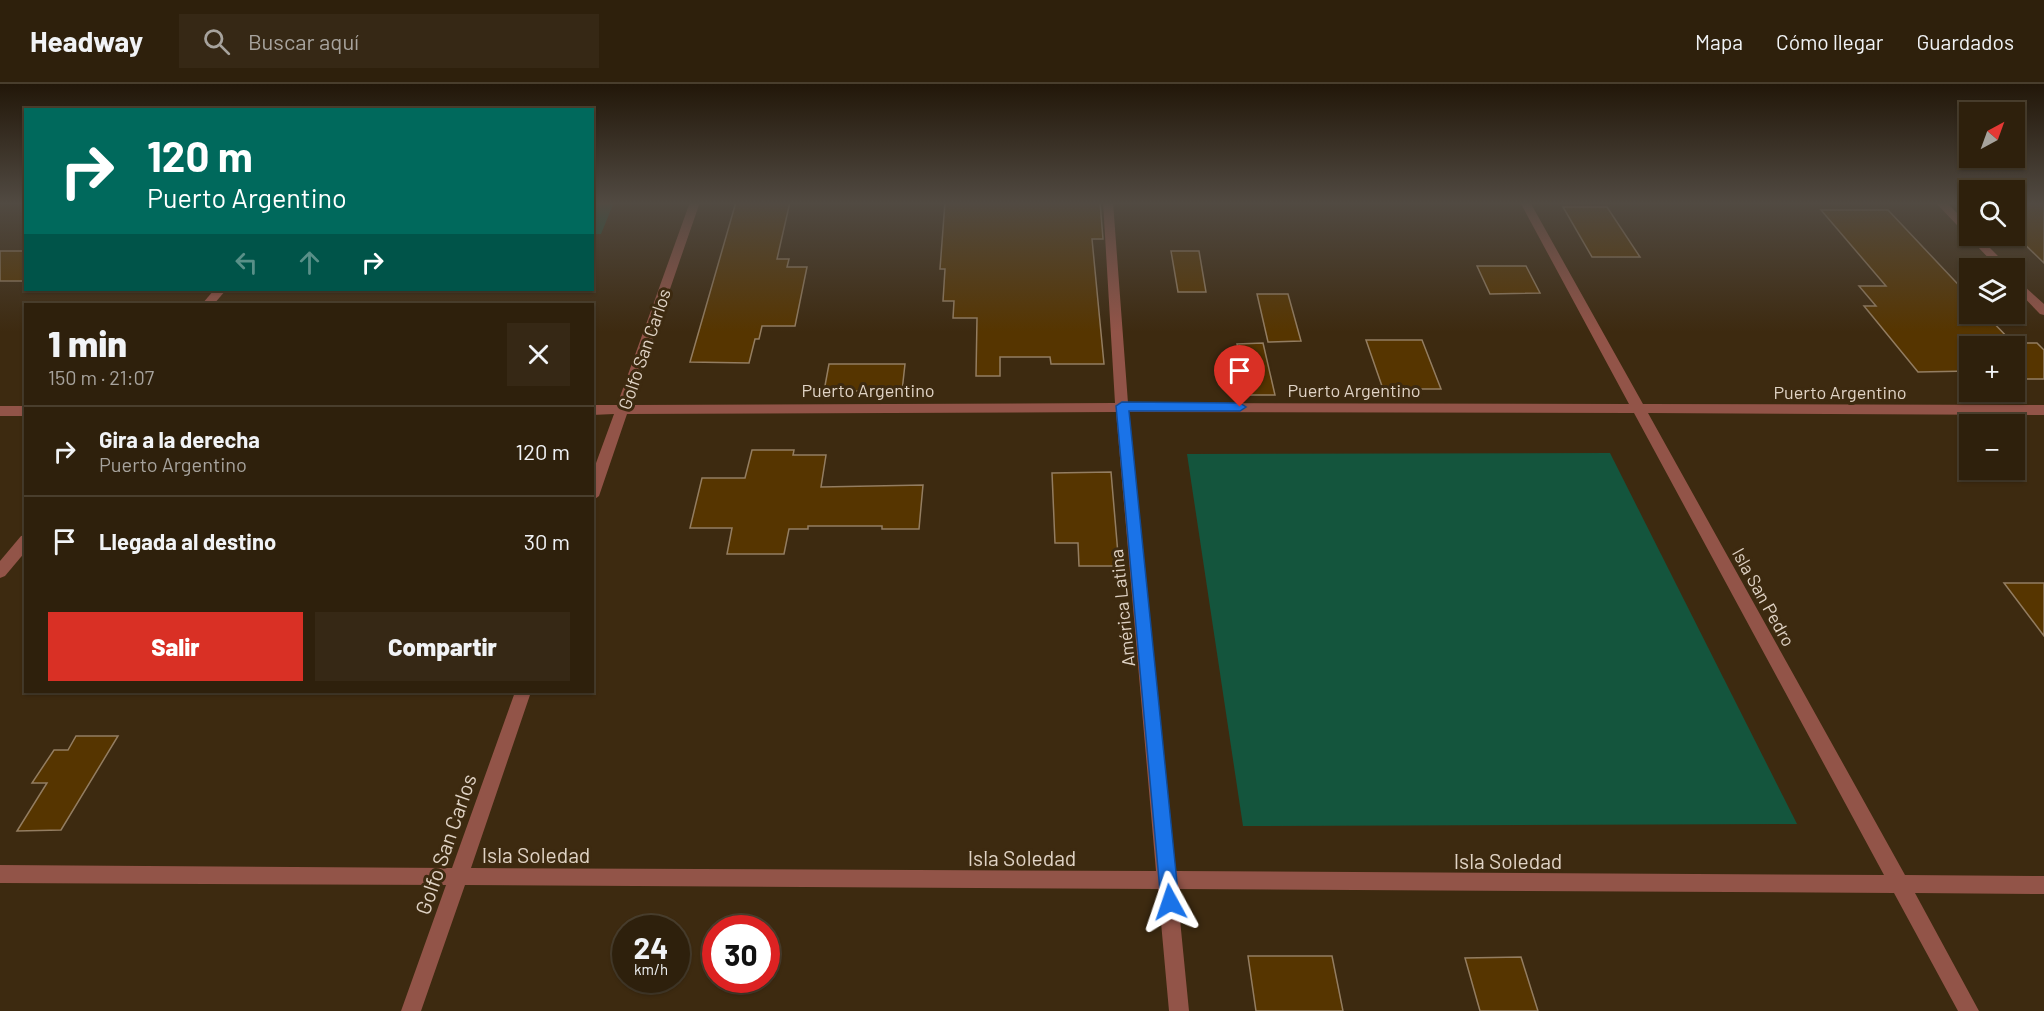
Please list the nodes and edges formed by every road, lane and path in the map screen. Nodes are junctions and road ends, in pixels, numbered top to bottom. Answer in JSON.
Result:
{"nodes":[{"id":1,"x":680,"y":245,"type":"edge"},
{"id":2,"x":1111,"y":245,"type":"edge"},
{"id":3,"x":1549,"y":245,"type":"edge"},
{"id":4,"x":1983,"y":246,"type":"edge"},
{"id":5,"x":1994,"y":258,"type":"edge"},
{"id":6,"x":219,"y":291,"type":"edge"},
{"id":7,"x":2025,"y":291,"type":"edge"},
{"id":8,"x":209,"y":303,"type":"edge"},
{"id":9,"x":2044,"y":311,"type":"edge"},
{"id":10,"x":1122,"y":406,"type":"junction"},
{"id":11,"x":1639,"y":409,"type":"junction"},
{"id":12,"x":594,"y":410,"type":"edge"},
{"id":13,"x":623,"y":410,"type":"junction"},
{"id":14,"x":2044,"y":410,"type":"edge"},
{"id":15,"x":0,"y":411,"type":"edge"},
{"id":16,"x":24,"y":411,"type":"edge"},
{"id":17,"x":594,"y":490,"type":"edge"},
{"id":18,"x":24,"y":542,"type":"edge"},
{"id":19,"x":0,"y":572,"type":"edge"},
{"id":20,"x":523,"y":693,"type":"edge"},
{"id":21,"x":0,"y":874,"type":"edge"},
{"id":22,"x":457,"y":876,"type":"junction"},
{"id":23,"x":1168,"y":880,"type":"junction"},
{"id":24,"x":1899,"y":884,"type":"junction"},
{"id":25,"x":2044,"y":885,"type":"edge"},
{"id":26,"x":411,"y":1011,"type":"edge"},
{"id":27,"x":1179,"y":1011,"type":"edge"},
{"id":28,"x":1969,"y":1011,"type":"edge"}],
"edges":[{"from":1,"to":13,"type":"street","name":"Golfo San Carlos"},
{"from":2,"to":10,"type":"street","name":"América Latina"},
{"from":3,"to":11,"type":"street","name":"Isla San Pedro"},
{"from":4,"to":5,"type":"street"},
{"from":6,"to":8,"type":"street"},
{"from":7,"to":9,"type":"street"},
{"from":10,"to":11,"type":"street","name":"Puerto Argentino"},
{"from":10,"to":13,"type":"street","name":"Puerto Argentino"},
{"from":10,"to":23,"type":"street","name":"América Latina"},
{"from":11,"to":14,"type":"street","name":"Puerto Argentino"},
{"from":11,"to":24,"type":"street","name":"Isla San Pedro"},
{"from":12,"to":13,"type":"street","name":"Puerto Argentino"},
{"from":13,"to":17,"type":"street","name":"Golfo San Carlos"},
{"from":15,"to":16,"type":"street"},
{"from":18,"to":19,"type":"street"},
{"from":20,"to":22,"type":"street","name":"Golfo San Carlos"},
{"from":21,"to":22,"type":"street","name":"Isla Soledad"},
{"from":22,"to":23,"type":"street","name":"Isla Soledad"},
{"from":22,"to":26,"type":"street","name":"Golfo San Carlos"},
{"from":23,"to":24,"type":"street","name":"Isla Soledad"},
{"from":23,"to":27,"type":"street","name":"América Latina"},
{"from":24,"to":25,"type":"street","name":"Isla Soledad"},
{"from":24,"to":28,"type":"street","name":"Isla San Pedro"}]}
